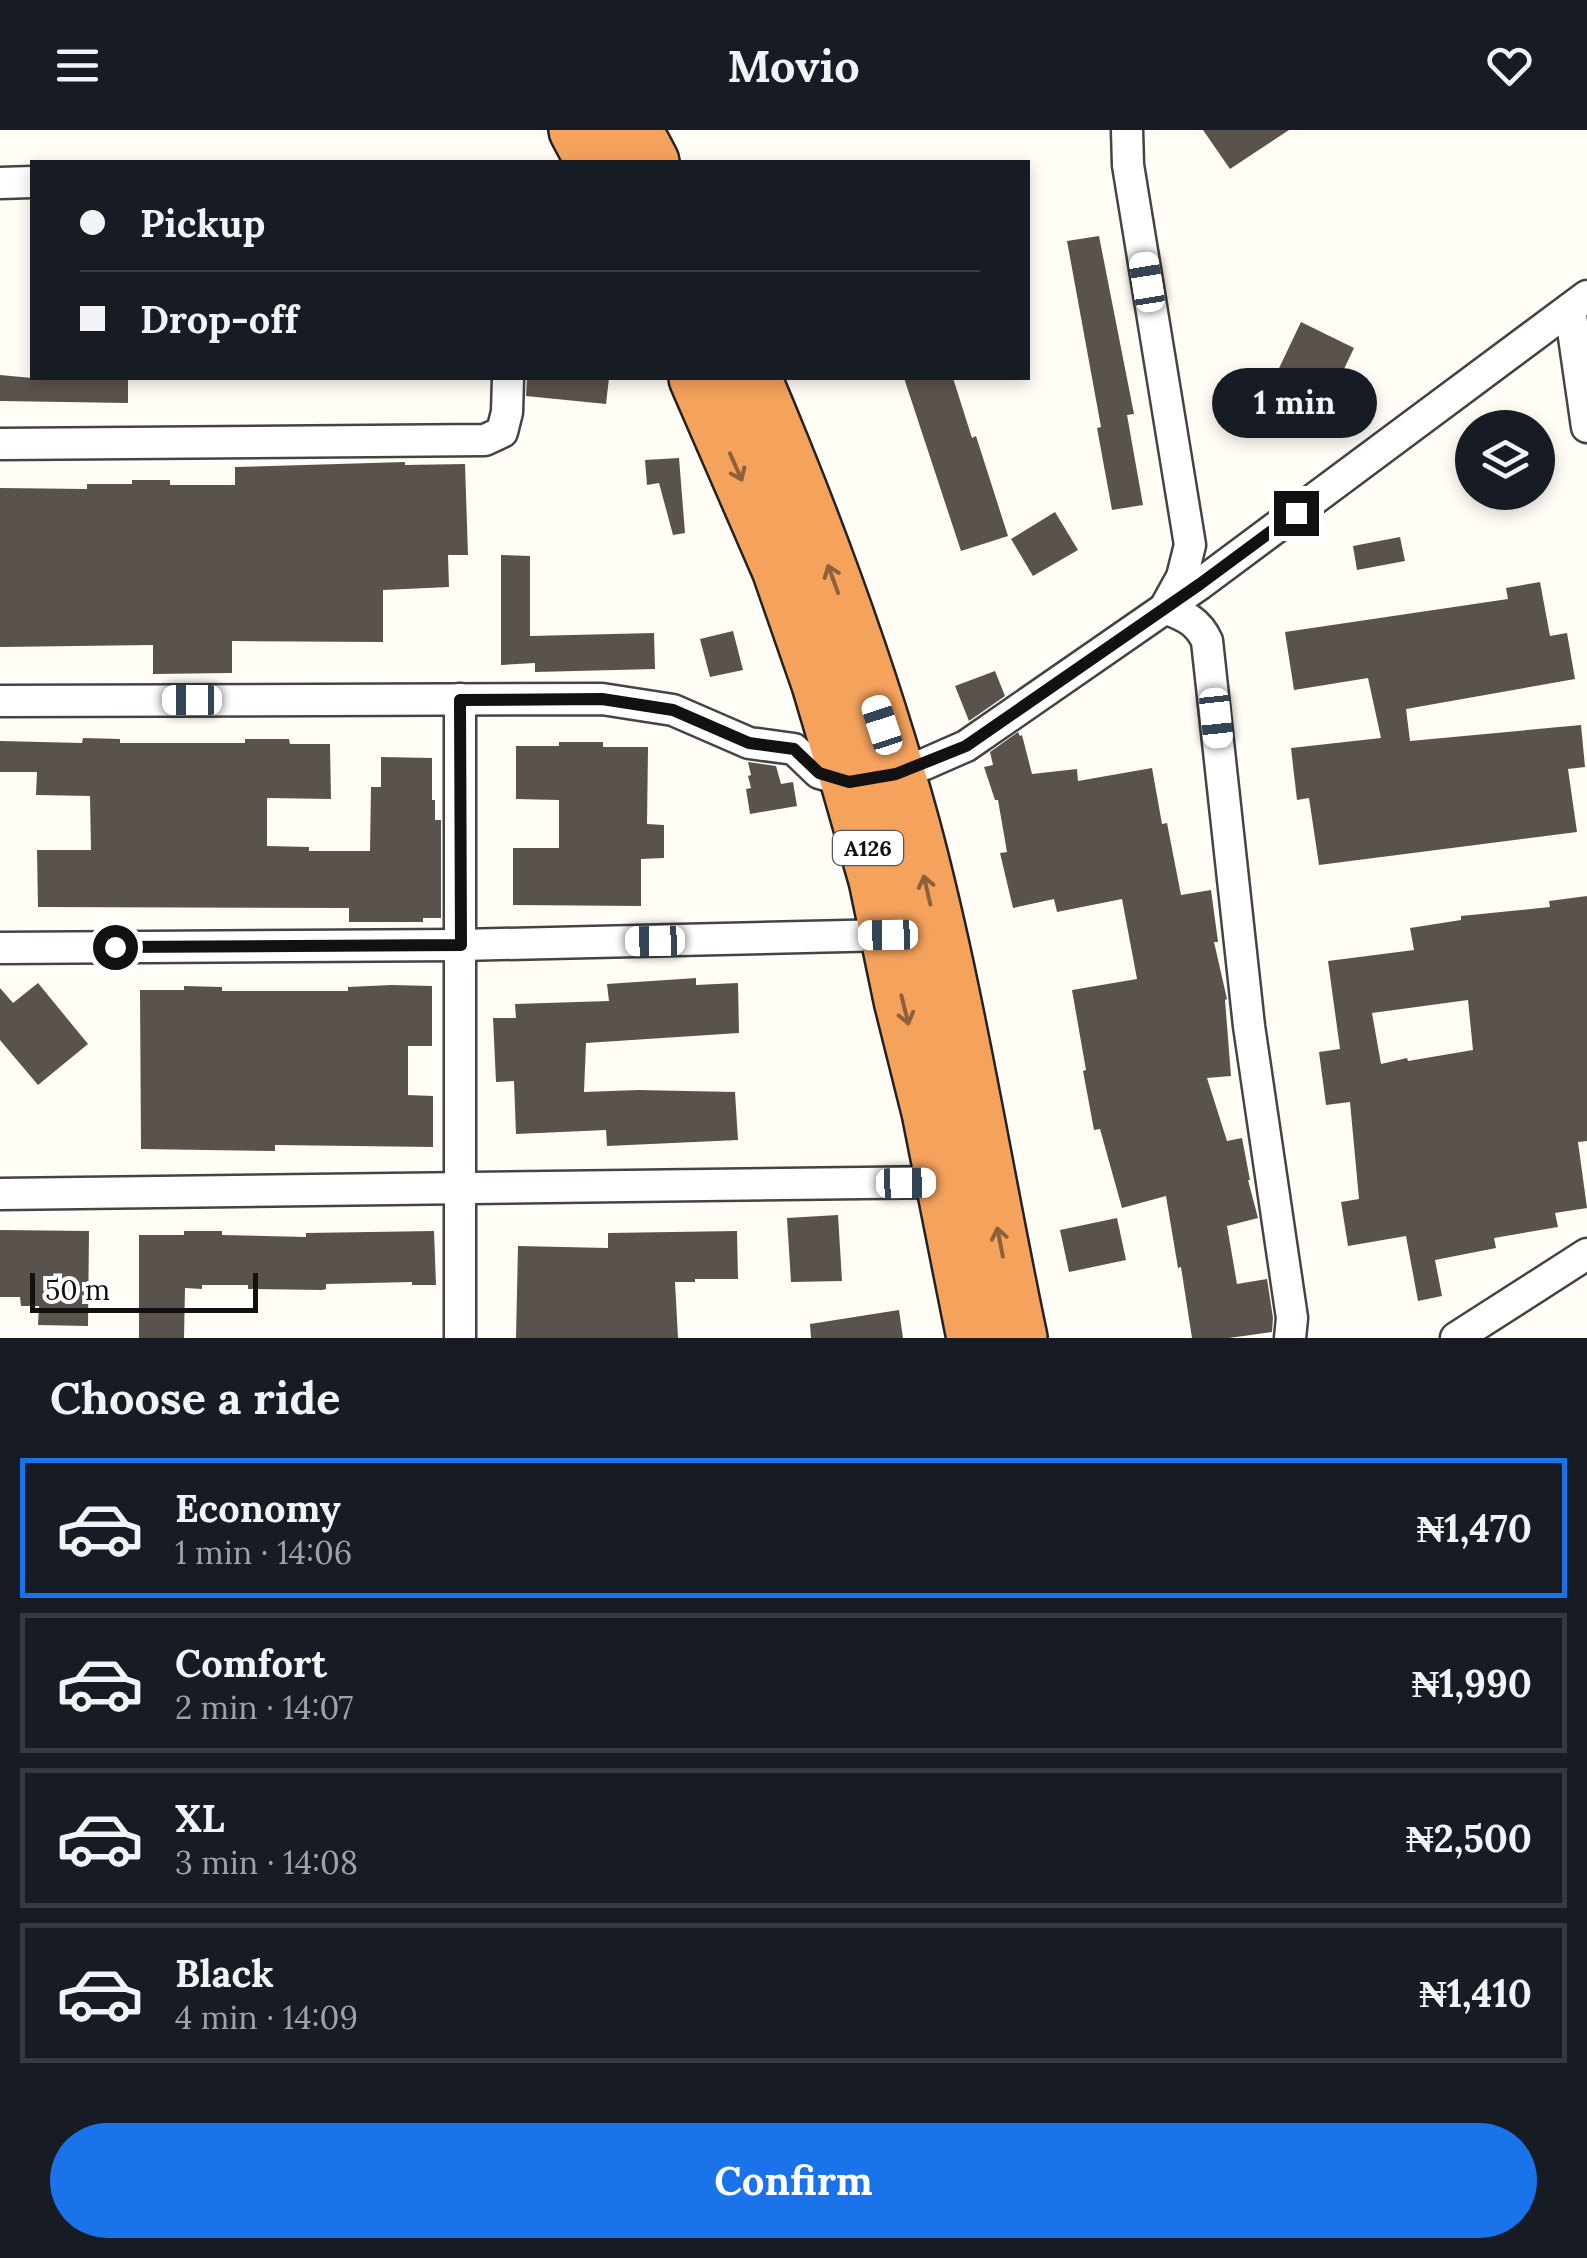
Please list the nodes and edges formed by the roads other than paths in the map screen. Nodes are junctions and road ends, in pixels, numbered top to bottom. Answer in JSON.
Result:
{"nodes":[{"id":1,"x":577,"y":130,"type":"edge"},
{"id":2,"x":634,"y":130,"type":"edge"},
{"id":3,"x":1127,"y":130,"type":"edge"},
{"id":4,"x":593,"y":160,"type":"edge"},
{"id":5,"x":650,"y":160,"type":"edge"},
{"id":6,"x":30,"y":182,"type":"edge"},
{"id":7,"x":0,"y":183,"type":"edge"},
{"id":8,"x":1578,"y":302,"type":"edge"},
{"id":9,"x":508,"y":380,"type":"edge"},
{"id":10,"x":698,"y":380,"type":"edge"},
{"id":11,"x":754,"y":380,"type":"edge"},
{"id":12,"x":1587,"y":427,"type":"edge"},
{"id":13,"x":0,"y":444,"type":"edge"},
{"id":14,"x":1165,"y":608,"type":"junction"},
{"id":15,"x":460,"y":700,"type":"junction"},
{"id":16,"x":0,"y":701,"type":"edge"},
{"id":17,"x":873,"y":778,"type":"junction"},
{"id":18,"x":888,"y":935,"type":"junction"},
{"id":19,"x":461,"y":945,"type":"junction"},
{"id":20,"x":0,"y":948,"type":"edge"},
{"id":21,"x":943,"y":1182,"type":"junction"},
{"id":22,"x":458,"y":1188,"type":"junction"},
{"id":23,"x":0,"y":1194,"type":"edge"},
{"id":24,"x":1587,"y":1254,"type":"edge"},
{"id":25,"x":1298,"y":1331,"type":"edge"},
{"id":26,"x":460,"y":1338,"type":"edge"},
{"id":27,"x":974,"y":1338,"type":"edge"},
{"id":28,"x":1019,"y":1338,"type":"edge"},
{"id":29,"x":1456,"y":1338,"type":"edge"}],
"edges":[{"from":1,"to":4,"type":"highway"},
{"from":2,"to":5,"type":"highway"},
{"from":3,"to":14,"type":"street"},
{"from":6,"to":7,"type":"street"},
{"from":8,"to":12,"type":"street"},
{"from":8,"to":14,"type":"street"},
{"from":9,"to":13,"type":"street"},
{"from":10,"to":17,"type":"highway","number":"A126","one_way":true},
{"from":17,"to":11,"type":"highway","number":"A126","one_way":true},
{"from":14,"to":17,"type":"street"},
{"from":14,"to":25,"type":"street"},
{"from":15,"to":16,"type":"street"},
{"from":15,"to":17,"type":"street"},
{"from":15,"to":19,"type":"street"},
{"from":17,"to":18,"type":"highway","number":"A126"},
{"from":28,"to":17,"type":"highway","number":"A126","one_way":true},
{"from":18,"to":19,"type":"street"},
{"from":18,"to":21,"type":"highway","number":"A126","one_way":true},
{"from":19,"to":20,"type":"street"},
{"from":19,"to":22,"type":"street"},
{"from":21,"to":22,"type":"street"},
{"from":21,"to":27,"type":"highway","number":"A126"},
{"from":22,"to":23,"type":"street"},
{"from":22,"to":26,"type":"street"},
{"from":24,"to":29,"type":"street"}]}
